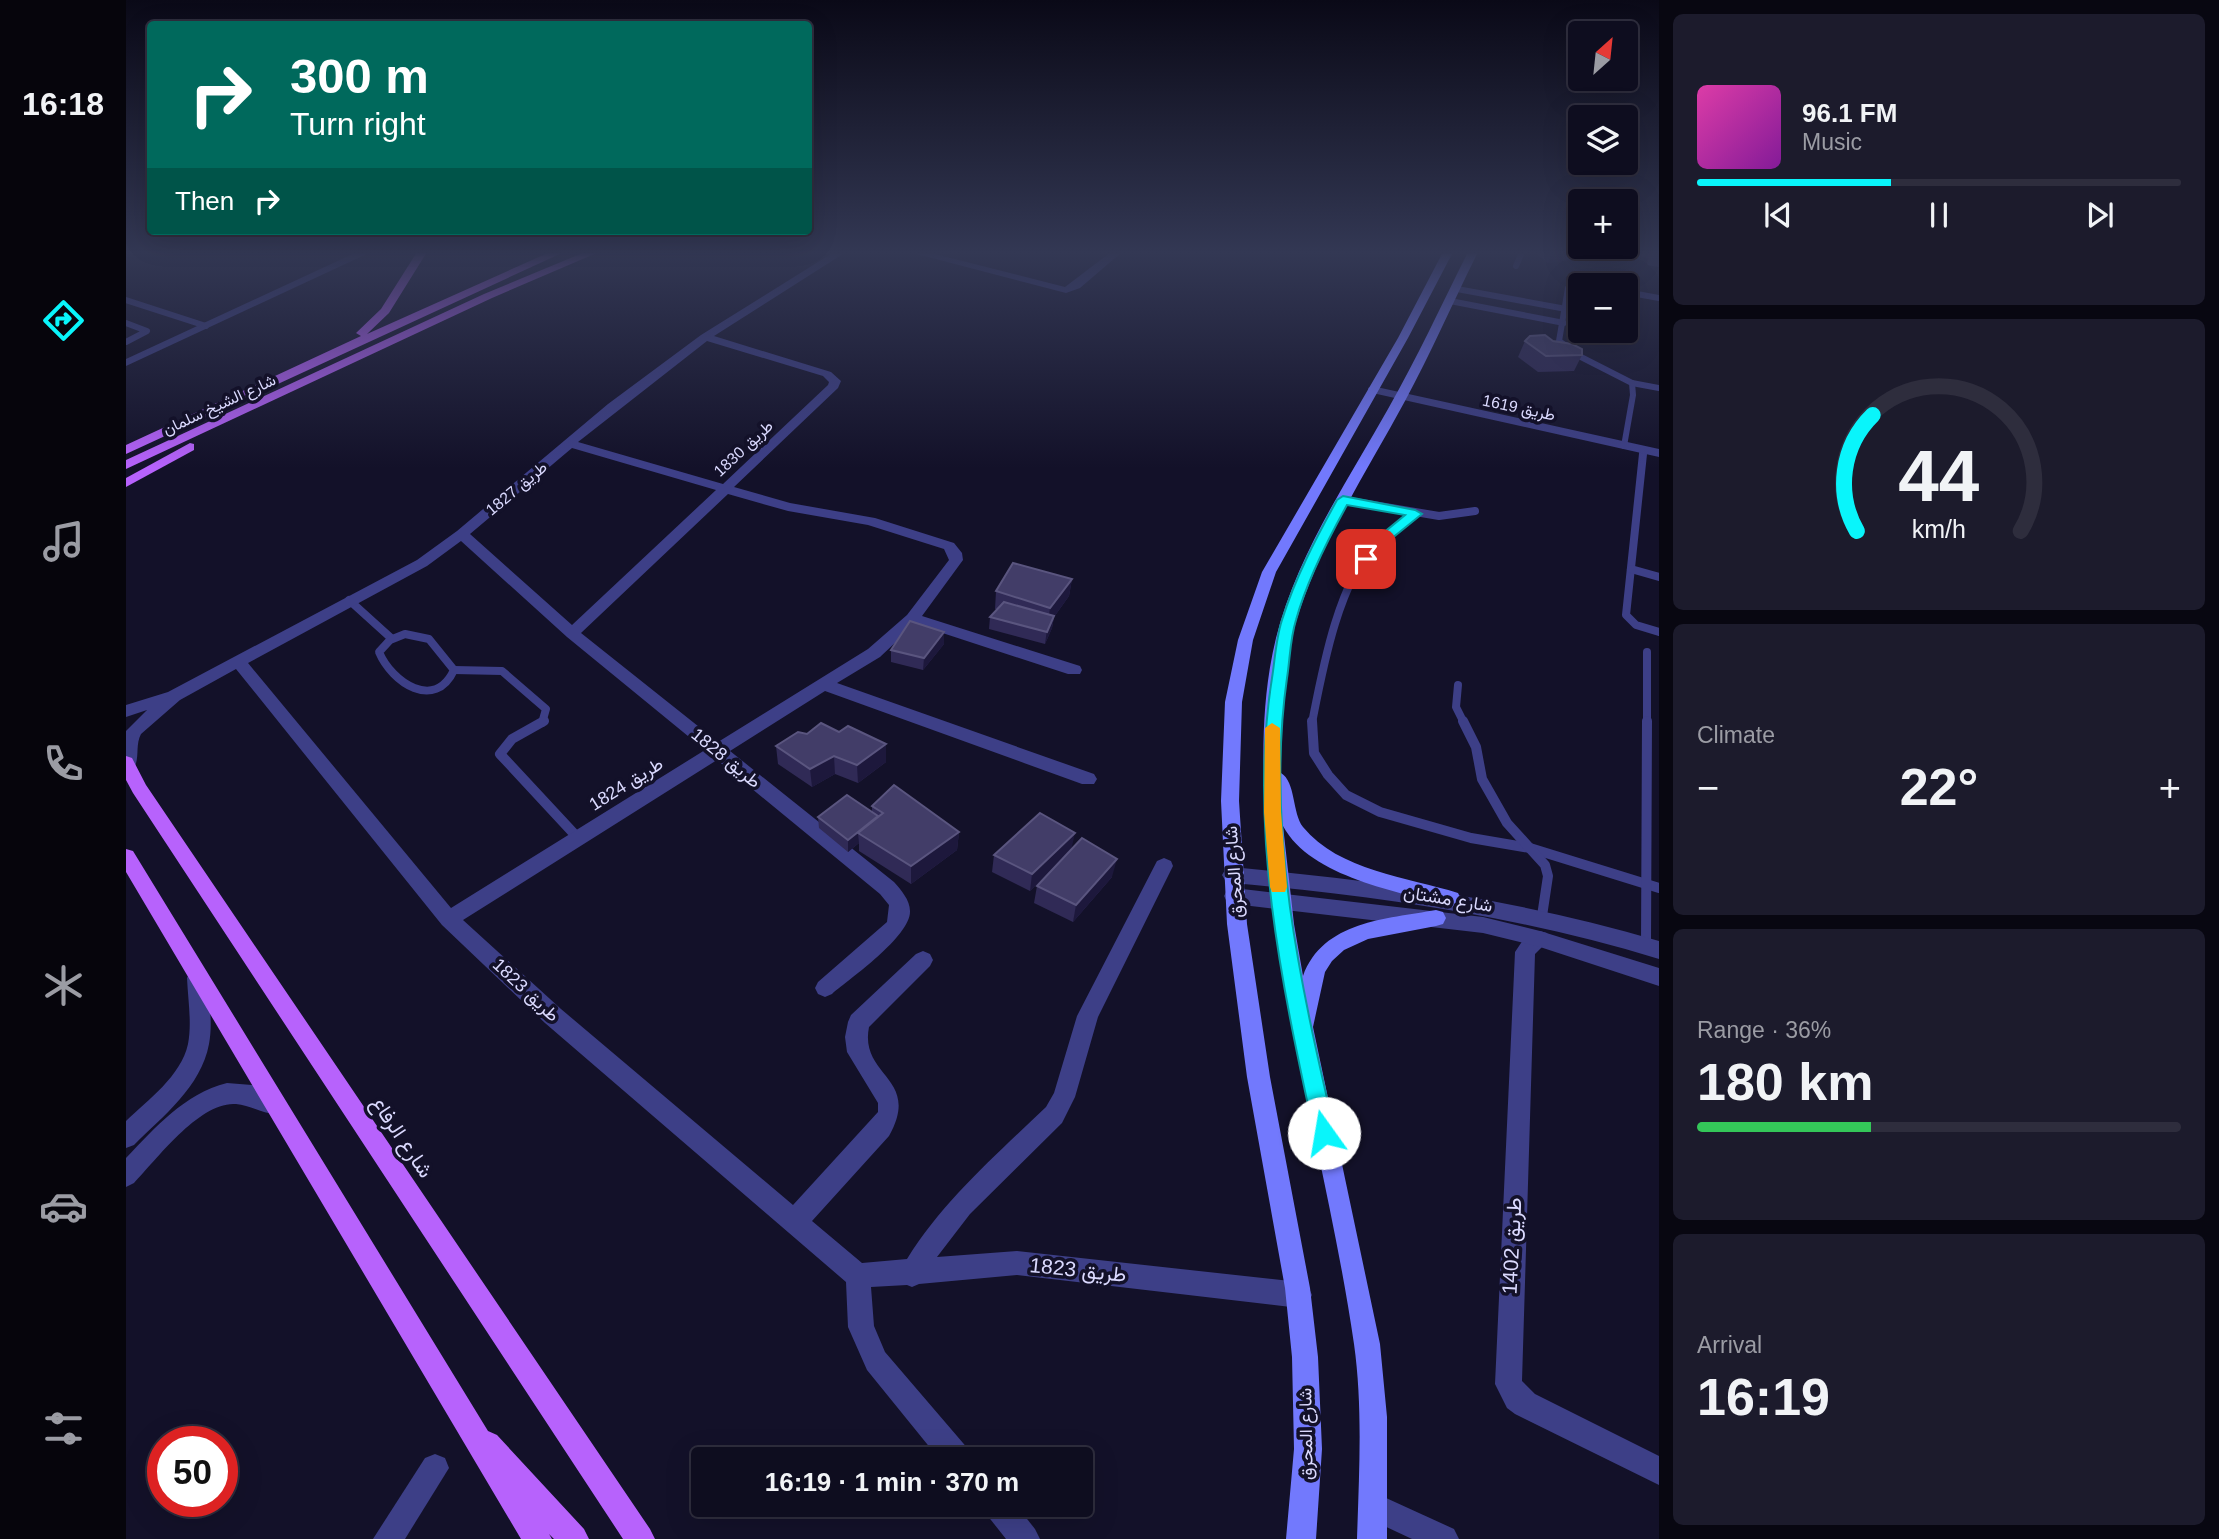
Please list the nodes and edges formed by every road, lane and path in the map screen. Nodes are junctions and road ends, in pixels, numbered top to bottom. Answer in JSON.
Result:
{"nodes":[{"id":1,"x":1564,"y":323,"type":"edge"},
{"id":2,"x":126,"y":324,"type":"edge"},
{"id":3,"x":199,"y":324,"type":"edge"},
{"id":4,"x":211,"y":324,"type":"edge"},
{"id":5,"x":371,"y":324,"type":"edge"},
{"id":6,"x":397,"y":324,"type":"edge"},
{"id":7,"x":429,"y":324,"type":"edge"},
{"id":8,"x":726,"y":324,"type":"edge"},
{"id":9,"x":1410,"y":324,"type":"edge"},
{"id":10,"x":1438,"y":324,"type":"edge"},
{"id":11,"x":206,"y":326,"type":"junction"},
{"id":12,"x":705,"y":337,"type":"junction"},
{"id":13,"x":126,"y":342,"type":"edge"},
{"id":14,"x":334,"y":352,"type":"junction"},
{"id":15,"x":126,"y":363,"type":"edge"},
{"id":16,"x":1632,"y":383,"type":"junction"},
{"id":17,"x":296,"y":386,"type":"junction"},
{"id":18,"x":1659,"y":388,"type":"edge"},
{"id":19,"x":1372,"y":390,"type":"junction"},
{"id":20,"x":1401,"y":397,"type":"junction"},
{"id":21,"x":569,"y":443,"type":"junction"},
{"id":22,"x":1624,"y":446,"type":"junction"},
{"id":23,"x":126,"y":450,"type":"edge"},
{"id":24,"x":1643,"y":450,"type":"junction"},
{"id":25,"x":1659,"y":453,"type":"edge"},
{"id":26,"x":126,"y":465,"type":"edge"},
{"id":27,"x":126,"y":483,"type":"edge"},
{"id":28,"x":726,"y":488,"type":"junction"},
{"id":29,"x":1343,"y":500,"type":"junction"},
{"id":30,"x":1475,"y":511,"type":"dead end"},
{"id":31,"x":1415,"y":514,"type":"junction"},
{"id":32,"x":462,"y":534,"type":"junction"},
{"id":33,"x":1630,"y":569,"type":"junction"},
{"id":34,"x":1659,"y":577,"type":"edge"},
{"id":35,"x":349,"y":600,"type":"junction"},
{"id":36,"x":912,"y":618,"type":"junction"},
{"id":37,"x":1659,"y":632,"type":"edge"},
{"id":38,"x":572,"y":634,"type":"junction"},
{"id":39,"x":391,"y":638,"type":"junction"},
{"id":40,"x":1647,"y":652,"type":"dead end"},
{"id":41,"x":238,"y":661,"type":"junction"},
{"id":42,"x":454,"y":670,"type":"junction"},
{"id":43,"x":1074,"y":670,"type":"dead end"},
{"id":44,"x":825,"y":685,"type":"junction"},
{"id":45,"x":1458,"y":685,"type":"dead end"},
{"id":46,"x":174,"y":696,"type":"junction"},
{"id":47,"x":126,"y":711,"type":"edge"},
{"id":48,"x":718,"y":752,"type":"junction"},
{"id":49,"x":1272,"y":755,"type":"junction"},
{"id":50,"x":127,"y":763,"type":"edge"},
{"id":51,"x":1088,"y":779,"type":"dead end"},
{"id":52,"x":578,"y":838,"type":"junction"},
{"id":53,"x":1530,"y":848,"type":"junction"},
{"id":54,"x":126,"y":856,"type":"edge"},
{"id":55,"x":1164,"y":866,"type":"dead end"},
{"id":56,"x":1277,"y":879,"type":"junction"},
{"id":57,"x":1647,"y":884,"type":"junction"},
{"id":58,"x":1233,"y":886,"type":"junction"},
{"id":59,"x":1659,"y":888,"type":"edge"},
{"id":60,"x":1451,"y":899,"type":"junction"},
{"id":61,"x":1280,"y":900,"type":"junction"},
{"id":62,"x":1436,"y":918,"type":"junction"},
{"id":63,"x":449,"y":919,"type":"junction"},
{"id":64,"x":1541,"y":928,"type":"junction"},
{"id":65,"x":1607,"y":934,"type":"junction"},
{"id":66,"x":1652,"y":947,"type":"edge"},
{"id":67,"x":1596,"y":956,"type":"junction"},
{"id":68,"x":923,"y":960,"type":"dead end"},
{"id":69,"x":1659,"y":977,"type":"edge"},
{"id":70,"x":197,"y":978,"type":"junction"},
{"id":71,"x":825,"y":988,"type":"dead end"},
{"id":72,"x":1302,"y":1035,"type":"junction"},
{"id":73,"x":275,"y":1105,"type":"junction"},
{"id":74,"x":126,"y":1137,"type":"edge"},
{"id":75,"x":126,"y":1175,"type":"edge"},
{"id":76,"x":794,"y":1222,"type":"junction"},
{"id":77,"x":912,"y":1274,"type":"junction"},
{"id":78,"x":858,"y":1276,"type":"junction"},
{"id":79,"x":1299,"y":1295,"type":"junction"},
{"id":80,"x":465,"y":1423,"type":"junction"},
{"id":81,"x":948,"y":1447,"type":"edge"},
{"id":82,"x":435,"y":1468,"type":"dead end"},
{"id":83,"x":1659,"y":1471,"type":"edge"},
{"id":84,"x":1373,"y":1506,"type":"junction"},
{"id":85,"x":1007,"y":1517,"type":"edge"},
{"id":86,"x":388,"y":1539,"type":"edge"},
{"id":87,"x":537,"y":1539,"type":"edge"},
{"id":88,"x":574,"y":1539,"type":"edge"},
{"id":89,"x":639,"y":1539,"type":"edge"},
{"id":90,"x":1025,"y":1539,"type":"edge"},
{"id":91,"x":1301,"y":1539,"type":"edge"},
{"id":92,"x":1372,"y":1539,"type":"edge"},
{"id":93,"x":1444,"y":1539,"type":"edge"}],
"edges":[{"from":1,"to":16,"type":"lane"},
{"from":2,"to":13,"type":"lane"},
{"from":3,"to":11,"type":"lane"},
{"from":4,"to":11,"type":"street"},
{"from":5,"to":14,"type":"main road"},
{"from":6,"to":14,"type":"main road","name":"شارع الشيخ سلمان"},
{"from":7,"to":17,"type":"main road","name":"شارع الشيخ سلمان"},
{"from":8,"to":12,"type":"street","name":"طريق 1827"},
{"from":9,"to":19,"type":"main road","name":"شارع المحرق"},
{"from":10,"to":20,"type":"main road"},
{"from":11,"to":15,"type":"street"},
{"from":12,"to":21,"type":"street","name":"طريق 1827"},
{"from":12,"to":28,"type":"street","name":"طريق 1830"},
{"from":14,"to":23,"type":"main road","name":"شارع الشيخ سلمان"},
{"from":16,"to":18,"type":"lane"},
{"from":16,"to":22,"type":"lane"},
{"from":17,"to":26,"type":"main road","name":"شارع الشيخ سلمان"},
{"from":17,"to":27,"type":"main road"},
{"from":19,"to":20,"type":"street","name":"طريق 1619"},
{"from":19,"to":58,"type":"main road","name":"شارع المحرق"},
{"from":20,"to":22,"type":"street","name":"طريق 1619"},
{"from":20,"to":29,"type":"main road"},
{"from":21,"to":28,"type":"street"},
{"from":21,"to":32,"type":"street","name":"طريق 1827"},
{"from":22,"to":24,"type":"street","name":"طريق 1619"},
{"from":24,"to":25,"type":"street","name":"طريق 1619"},
{"from":24,"to":33,"type":"lane"},
{"from":28,"to":36,"type":"street","name":"طريق 1824"},
{"from":28,"to":38,"type":"street","name":"طريق 1830"},
{"from":29,"to":31,"type":"lane"},
{"from":29,"to":49,"type":"main road"},
{"from":30,"to":31,"type":"lane"},
{"from":31,"to":53,"type":"lane"},
{"from":32,"to":35,"type":"street","name":"طريق 1827"},
{"from":32,"to":38,"type":"street","name":"طريق 1828"},
{"from":33,"to":34,"type":"lane"},
{"from":33,"to":37,"type":"lane"},
{"from":35,"to":39,"type":"lane"},
{"from":35,"to":41,"type":"street","name":"طريق 1827"},
{"from":36,"to":43,"type":"street"},
{"from":36,"to":44,"type":"street","name":"طريق 1824"},
{"from":38,"to":48,"type":"street","name":"طريق 1828"},
{"from":39,"to":42,"type":"lane"},
{"from":39,"to":42,"type":"lane"},
{"from":40,"to":57,"type":"lane"},
{"from":41,"to":46,"type":"street","name":"طريق 1827"},
{"from":41,"to":63,"type":"street","name":"طريق 1823"},
{"from":42,"to":52,"type":"lane"},
{"from":44,"to":48,"type":"street","name":"طريق 1824"},
{"from":44,"to":51,"type":"street"},
{"from":45,"to":53,"type":"lane"},
{"from":46,"to":47,"type":"street","name":"طريق 1827"},
{"from":46,"to":50,"type":"street","name":"طريق 1827"},
{"from":48,"to":52,"type":"street","name":"طريق 1824"},
{"from":48,"to":71,"type":"street","name":"طريق 1828"},
{"from":49,"to":56,"type":"main road"},
{"from":49,"to":60,"type":"main road"},
{"from":50,"to":89,"type":"main road","name":"شارع الرفاع"},
{"from":52,"to":63,"type":"street","name":"طريق 1824"},
{"from":53,"to":57,"type":"lane"},
{"from":53,"to":64,"type":"lane"},
{"from":54,"to":70,"type":"main road"},
{"from":55,"to":77,"type":"street"},
{"from":56,"to":58,"type":"street","name":"شارع مشتان"},
{"from":56,"to":60,"type":"street","name":"شارع مشتان"},
{"from":56,"to":61,"type":"main road"},
{"from":57,"to":59,"type":"lane"},
{"from":57,"to":66,"type":"lane"},
{"from":58,"to":61,"type":"street","name":"شارع مشتان"},
{"from":58,"to":79,"type":"main road","name":"شارع المحرق"},
{"from":60,"to":64,"type":"street","name":"شارع مشتان"},
{"from":61,"to":62,"type":"street","name":"شارع مشتان"},
{"from":61,"to":72,"type":"main road"},
{"from":62,"to":64,"type":"street","name":"شارع مشتان"},
{"from":62,"to":72,"type":"main road"},
{"from":63,"to":76,"type":"street","name":"طريق 1823"},
{"from":64,"to":65,"type":"street","name":"شارع مشتان"},
{"from":64,"to":67,"type":"street","name":"شارع مشتان"},
{"from":64,"to":83,"type":"street","name":"طريق 1402"},
{"from":65,"to":66,"type":"street","name":"شارع مشتان"},
{"from":65,"to":67,"type":"street"},
{"from":67,"to":69,"type":"street","name":"شارع مشتان"},
{"from":68,"to":76,"type":"street"},
{"from":70,"to":73,"type":"main road"},
{"from":70,"to":74,"type":"street"},
{"from":72,"to":84,"type":"main road"},
{"from":73,"to":75,"type":"street"},
{"from":73,"to":80,"type":"main road"},
{"from":76,"to":78,"type":"street","name":"طريق 1823"},
{"from":77,"to":78,"type":"street","name":"طريق 1823"},
{"from":77,"to":79,"type":"street","name":"طريق 1823"},
{"from":78,"to":81,"type":"street"},
{"from":79,"to":91,"type":"main road","name":"شارع المحرق"},
{"from":80,"to":87,"type":"main road"},
{"from":80,"to":88,"type":"main road"},
{"from":82,"to":86,"type":"street"},
{"from":84,"to":92,"type":"main road"},
{"from":84,"to":93,"type":"street"},
{"from":85,"to":90,"type":"street"}]}
